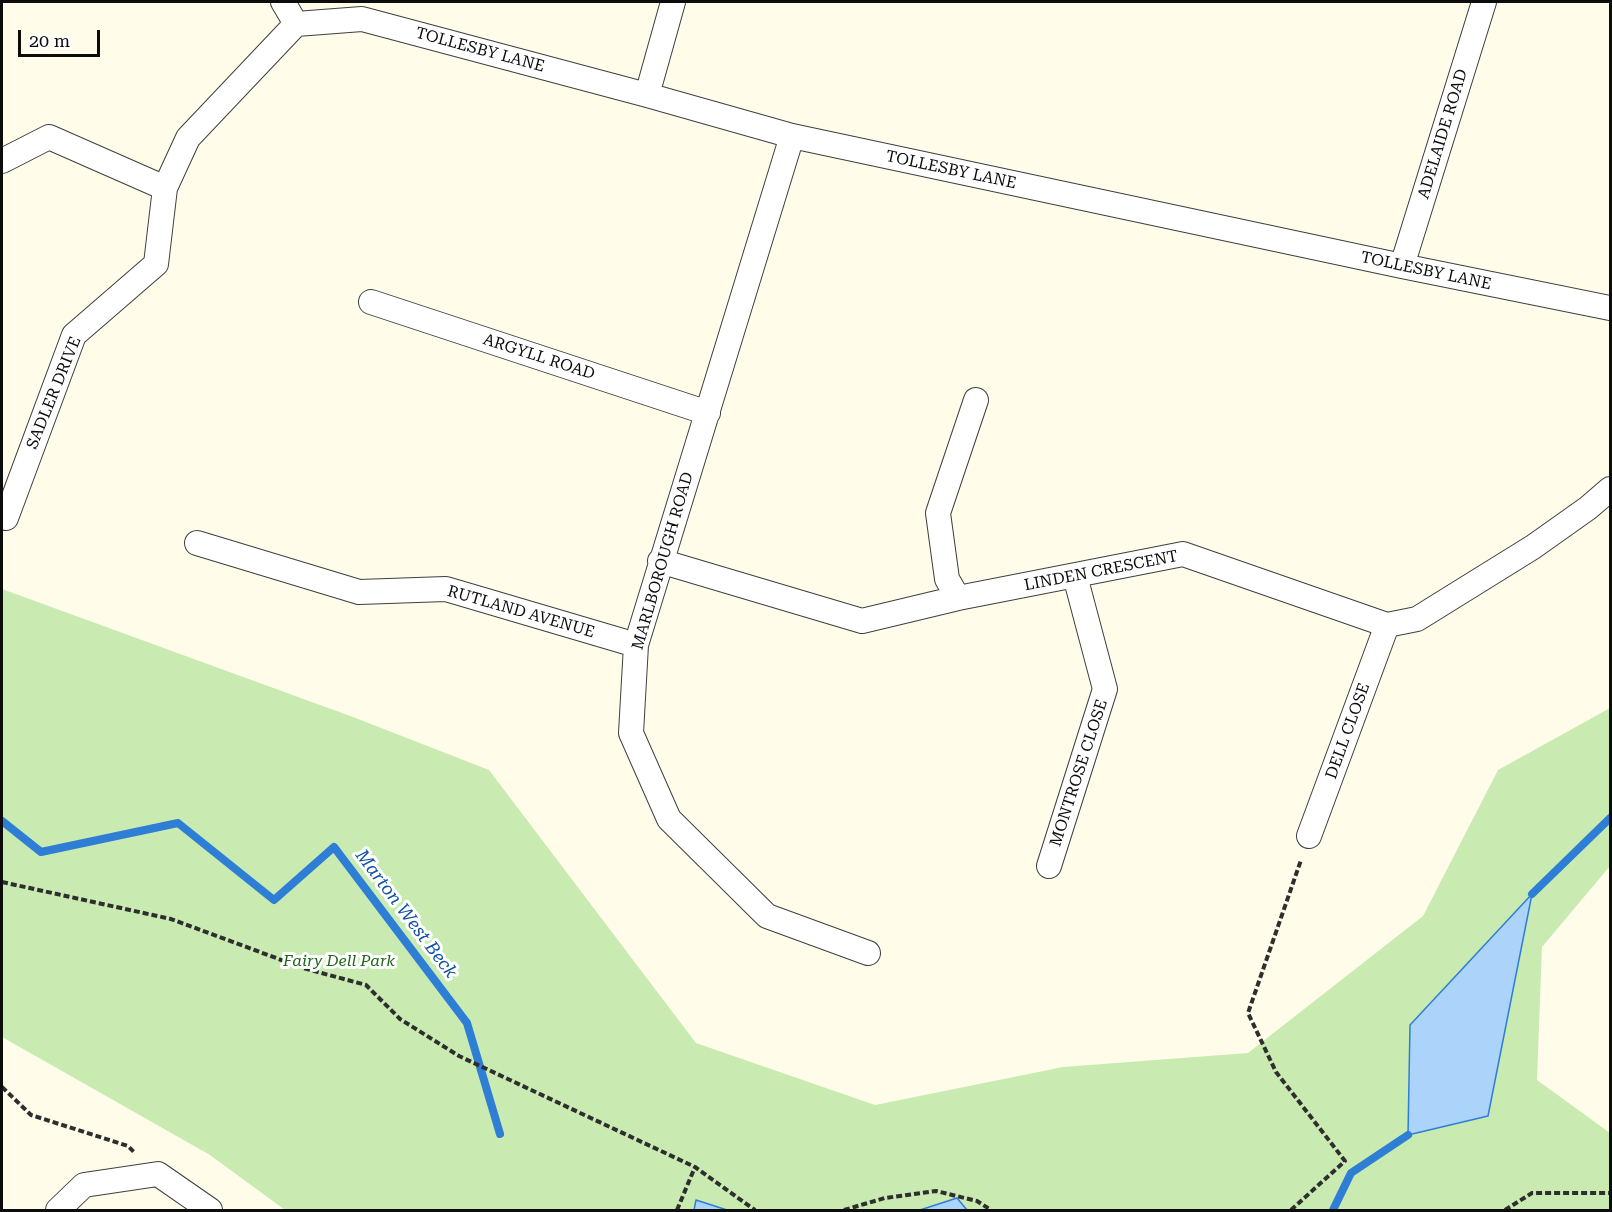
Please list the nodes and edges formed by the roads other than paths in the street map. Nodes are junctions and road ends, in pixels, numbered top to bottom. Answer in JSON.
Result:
{"nodes":[{"id":1,"x":283,"y":2,"type":"edge"},
{"id":2,"x":673,"y":2,"type":"edge"},
{"id":3,"x":1484,"y":2,"type":"edge"},
{"id":4,"x":296,"y":24,"type":"junction"},
{"id":5,"x":647,"y":95,"type":"junction"},
{"id":6,"x":792,"y":136,"type":"junction"},
{"id":7,"x":2,"y":161,"type":"edge"},
{"id":8,"x":165,"y":188,"type":"junction"},
{"id":9,"x":1402,"y":266,"type":"junction"},
{"id":10,"x":371,"y":302,"type":"dead end"},
{"id":11,"x":1611,"y":308,"type":"edge"},
{"id":12,"x":976,"y":400,"type":"dead end"},
{"id":13,"x":708,"y":413,"type":"junction"},
{"id":14,"x":1611,"y":489,"type":"edge"},
{"id":15,"x":6,"y":519,"type":"dead end"},
{"id":16,"x":197,"y":543,"type":"dead end"},
{"id":17,"x":660,"y":561,"type":"junction"},
{"id":18,"x":1075,"y":576,"type":"junction"},
{"id":19,"x":958,"y":598,"type":"junction"},
{"id":20,"x":1388,"y":625,"type":"junction"},
{"id":21,"x":636,"y":645,"type":"junction"},
{"id":22,"x":1309,"y":836,"type":"road end"},
{"id":23,"x":1049,"y":866,"type":"dead end"},
{"id":24,"x":868,"y":953,"type":"dead end"},
{"id":25,"x":58,"y":1210,"type":"edge"},
{"id":26,"x":210,"y":1210,"type":"edge"}],
"edges":[{"from":1,"to":4,"type":"street"},
{"from":2,"to":5,"type":"street"},
{"from":3,"to":9,"type":"street","name":"ADELAIDE ROAD"},
{"from":4,"to":5,"type":"street","name":"TOLLESBY LANE"},
{"from":4,"to":8,"type":"street","name":"SADLER DRIVE"},
{"from":5,"to":6,"type":"street","name":"TOLLESBY LANE"},
{"from":6,"to":9,"type":"street","name":"TOLLESBY LANE"},
{"from":6,"to":13,"type":"street","name":"MARLBOROUGH ROAD"},
{"from":7,"to":8,"type":"street"},
{"from":8,"to":15,"type":"street","name":"SADLER DRIVE"},
{"from":9,"to":11,"type":"street","name":"TOLLESBY LANE"},
{"from":10,"to":13,"type":"street","name":"ARGYLL ROAD"},
{"from":12,"to":19,"type":"street"},
{"from":13,"to":17,"type":"street","name":"MARLBOROUGH ROAD"},
{"from":14,"to":20,"type":"street"},
{"from":16,"to":21,"type":"street","name":"RUTLAND AVENUE"},
{"from":17,"to":19,"type":"street","name":"LINDEN CRESCENT"},
{"from":17,"to":21,"type":"street","name":"MARLBOROUGH ROAD"},
{"from":18,"to":19,"type":"street","name":"LINDEN CRESCENT"},
{"from":18,"to":20,"type":"street","name":"LINDEN CRESCENT"},
{"from":18,"to":23,"type":"street","name":"MONTROSE CLOSE"},
{"from":20,"to":22,"type":"street","name":"DELL CLOSE"},
{"from":21,"to":24,"type":"street","name":"MARLBOROUGH ROAD"},
{"from":25,"to":26,"type":"street"}]}
